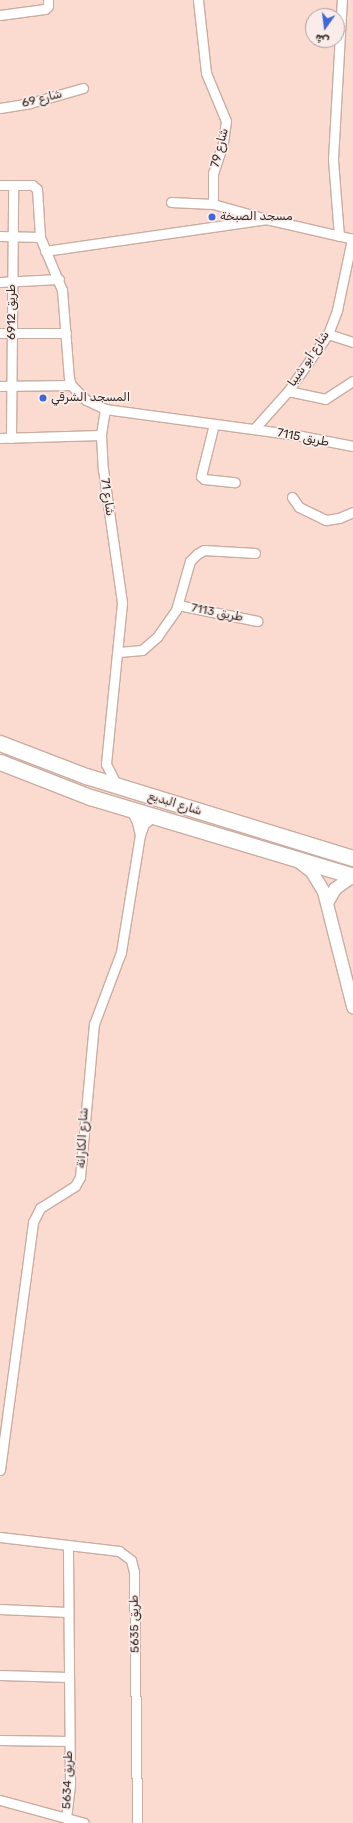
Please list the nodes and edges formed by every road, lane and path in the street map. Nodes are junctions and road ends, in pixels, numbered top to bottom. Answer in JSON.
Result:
{"nodes":[{"id":1,"x":48,"y":0,"type":"edge"},
{"id":2,"x":198,"y":0,"type":"edge"},
{"id":3,"x":342,"y":0,"type":"edge"},
{"id":4,"x":0,"y":15,"type":"edge"},
{"id":5,"x":83,"y":88,"type":"dead end"},
{"id":6,"x":0,"y":108,"type":"edge"},
{"id":7,"x":0,"y":185,"type":"edge"},
{"id":8,"x":13,"y":185,"type":"junction"},
{"id":9,"x":171,"y":202,"type":"dead end"},
{"id":10,"x":213,"y":204,"type":"junction"},
{"id":11,"x":266,"y":219,"type":"junction"},
{"id":12,"x":0,"y":236,"type":"edge"},
{"id":13,"x":13,"y":236,"type":"junction"},
{"id":14,"x":339,"y":236,"type":"junction"},
{"id":15,"x":40,"y":237,"type":"junction"},
{"id":16,"x":352,"y":239,"type":"edge"},
{"id":17,"x":45,"y":251,"type":"junction"},
{"id":18,"x":350,"y":258,"type":"edge"},
{"id":19,"x":59,"y":279,"type":"junction"},
{"id":20,"x":12,"y":281,"type":"junction"},
{"id":21,"x":0,"y":282,"type":"edge"},
{"id":22,"x":0,"y":333,"type":"edge"},
{"id":23,"x":12,"y":333,"type":"junction"},
{"id":24,"x":66,"y":333,"type":"junction"},
{"id":25,"x":328,"y":334,"type":"junction"},
{"id":26,"x":353,"y":342,"type":"edge"},
{"id":27,"x":353,"y":381,"type":"edge"},
{"id":28,"x":72,"y":385,"type":"junction"},
{"id":29,"x":0,"y":386,"type":"edge"},
{"id":30,"x":12,"y":386,"type":"junction"},
{"id":31,"x":288,"y":390,"type":"junction"},
{"id":32,"x":105,"y":409,"type":"junction"},
{"id":33,"x":214,"y":424,"type":"junction"},
{"id":34,"x":254,"y":429,"type":"junction"},
{"id":35,"x":101,"y":435,"type":"junction"},
{"id":36,"x":0,"y":438,"type":"edge"},
{"id":37,"x":11,"y":438,"type":"junction"},
{"id":38,"x":353,"y":446,"type":"edge"},
{"id":39,"x":235,"y":482,"type":"dead end"},
{"id":40,"x":292,"y":497,"type":"dead end"},
{"id":41,"x":353,"y":512,"type":"edge"},
{"id":42,"x":255,"y":553,"type":"dead end"},
{"id":43,"x":178,"y":606,"type":"junction"},
{"id":44,"x":257,"y":621,"type":"dead end"},
{"id":45,"x":119,"y":652,"type":"junction"},
{"id":46,"x":0,"y":743,"type":"edge"},
{"id":47,"x":0,"y":762,"type":"edge"},
{"id":48,"x":106,"y":764,"type":"junction"},
{"id":49,"x":86,"y":776,"type":"junction"},
{"id":50,"x":118,"y":786,"type":"junction"},
{"id":51,"x":131,"y":810,"type":"junction"},
{"id":52,"x":154,"y":816,"type":"junction"},
{"id":53,"x":140,"y":835,"type":"junction"},
{"id":54,"x":294,"y":858,"type":"junction"},
{"id":55,"x":353,"y":858,"type":"edge"},
{"id":56,"x":353,"y":876,"type":"edge"},
{"id":57,"x":327,"y":903,"type":"junction"},
{"id":58,"x":353,"y":1007,"type":"edge"},
{"id":59,"x":0,"y":1470,"type":"edge"},
{"id":60,"x":0,"y":1537,"type":"edge"},
{"id":61,"x":68,"y":1545,"type":"junction"},
{"id":62,"x":0,"y":1609,"type":"edge"},
{"id":63,"x":67,"y":1612,"type":"junction"},
{"id":64,"x":0,"y":1676,"type":"edge"},
{"id":65,"x":68,"y":1677,"type":"junction"},
{"id":66,"x":0,"y":1740,"type":"edge"},
{"id":67,"x":69,"y":1741,"type":"junction"},
{"id":68,"x":0,"y":1800,"type":"edge"},
{"id":69,"x":0,"y":1803,"type":"edge"},
{"id":70,"x":66,"y":1818,"type":"junction"},
{"id":71,"x":84,"y":1823,"type":"edge"},
{"id":72,"x":137,"y":1823,"type":"edge"}],
"edges":[{"from":1,"to":4,"type":"street"},
{"from":2,"to":10,"type":"street","name":"شارع 79"},
{"from":3,"to":14,"type":"street"},
{"from":5,"to":6,"type":"street","name":"شارع 69"},
{"from":7,"to":8,"type":"street"},
{"from":8,"to":13,"type":"street","name":"طريق 6912"},
{"from":8,"to":15,"type":"street"},
{"from":9,"to":10,"type":"street"},
{"from":10,"to":11,"type":"street"},
{"from":11,"to":14,"type":"street"},
{"from":11,"to":17,"type":"street"},
{"from":12,"to":13,"type":"street"},
{"from":13,"to":15,"type":"street"},
{"from":13,"to":20,"type":"street","name":"طريق 6912"},
{"from":14,"to":16,"type":"street"},
{"from":15,"to":17,"type":"street"},
{"from":16,"to":18,"type":"street","name":"شارع أبو شيبا"},
{"from":17,"to":19,"type":"street"},
{"from":18,"to":25,"type":"street","name":"شارع أبو شيبا"},
{"from":19,"to":20,"type":"street"},
{"from":19,"to":24,"type":"street"},
{"from":20,"to":21,"type":"street"},
{"from":20,"to":23,"type":"street","name":"طريق 6912"},
{"from":22,"to":23,"type":"street"},
{"from":23,"to":24,"type":"street"},
{"from":23,"to":30,"type":"street","name":"طريق 6912"},
{"from":24,"to":28,"type":"street"},
{"from":25,"to":26,"type":"street"},
{"from":25,"to":31,"type":"street","name":"شارع أبو شيبا"},
{"from":27,"to":31,"type":"street"},
{"from":28,"to":30,"type":"street"},
{"from":28,"to":32,"type":"street"},
{"from":29,"to":30,"type":"street"},
{"from":30,"to":37,"type":"street","name":"طريق 6912"},
{"from":31,"to":34,"type":"street","name":"شارع أبو شيبا"},
{"from":32,"to":33,"type":"street"},
{"from":32,"to":35,"type":"street","name":"شارع 71"},
{"from":33,"to":34,"type":"street"},
{"from":33,"to":39,"type":"street"},
{"from":34,"to":38,"type":"street","name":"طريق 7115"},
{"from":35,"to":37,"type":"street"},
{"from":35,"to":45,"type":"street","name":"شارع 71"},
{"from":36,"to":37,"type":"street"},
{"from":40,"to":41,"type":"street"},
{"from":42,"to":43,"type":"street","name":"طريق 7113"},
{"from":43,"to":44,"type":"street","name":"طريق 7113"},
{"from":43,"to":45,"type":"street","name":"طريق 7113"},
{"from":45,"to":48,"type":"street","name":"شارع 71"},
{"from":46,"to":49,"type":"main road","name":"شارع البديع"},
{"from":47,"to":51,"type":"main road","name":"شارع البديع"},
{"from":48,"to":49,"type":"street"},
{"from":48,"to":50,"type":"street"},
{"from":49,"to":50,"type":"main road","name":"شارع البديع"},
{"from":50,"to":55,"type":"main road","name":"شارع البديع"},
{"from":51,"to":52,"type":"main road","name":"شارع البديع"},
{"from":51,"to":53,"type":"street","name":"شارع الكارانة"},
{"from":52,"to":53,"type":"street","name":"شارع الكارانة"},
{"from":52,"to":54,"type":"main road","name":"شارع البديع"},
{"from":53,"to":59,"type":"street","name":"شارع الكارانة"},
{"from":54,"to":56,"type":"main road","name":"شارع البديع"},
{"from":54,"to":57,"type":"street"},
{"from":56,"to":57,"type":"street"},
{"from":57,"to":58,"type":"street"},
{"from":60,"to":61,"type":"street","name":"طريق 5635"},
{"from":61,"to":63,"type":"street","name":"طريق 5634"},
{"from":61,"to":72,"type":"street","name":"طريق 5635"},
{"from":62,"to":63,"type":"street"},
{"from":63,"to":65,"type":"street","name":"طريق 5634"},
{"from":64,"to":65,"type":"street"},
{"from":65,"to":67,"type":"street","name":"طريق 5634"},
{"from":66,"to":67,"type":"street","name":"طريق 5634"},
{"from":67,"to":70,"type":"street","name":"طريق 5634"},
{"from":68,"to":69,"type":"street"},
{"from":68,"to":70,"type":"street"},
{"from":70,"to":71,"type":"street"}]}
